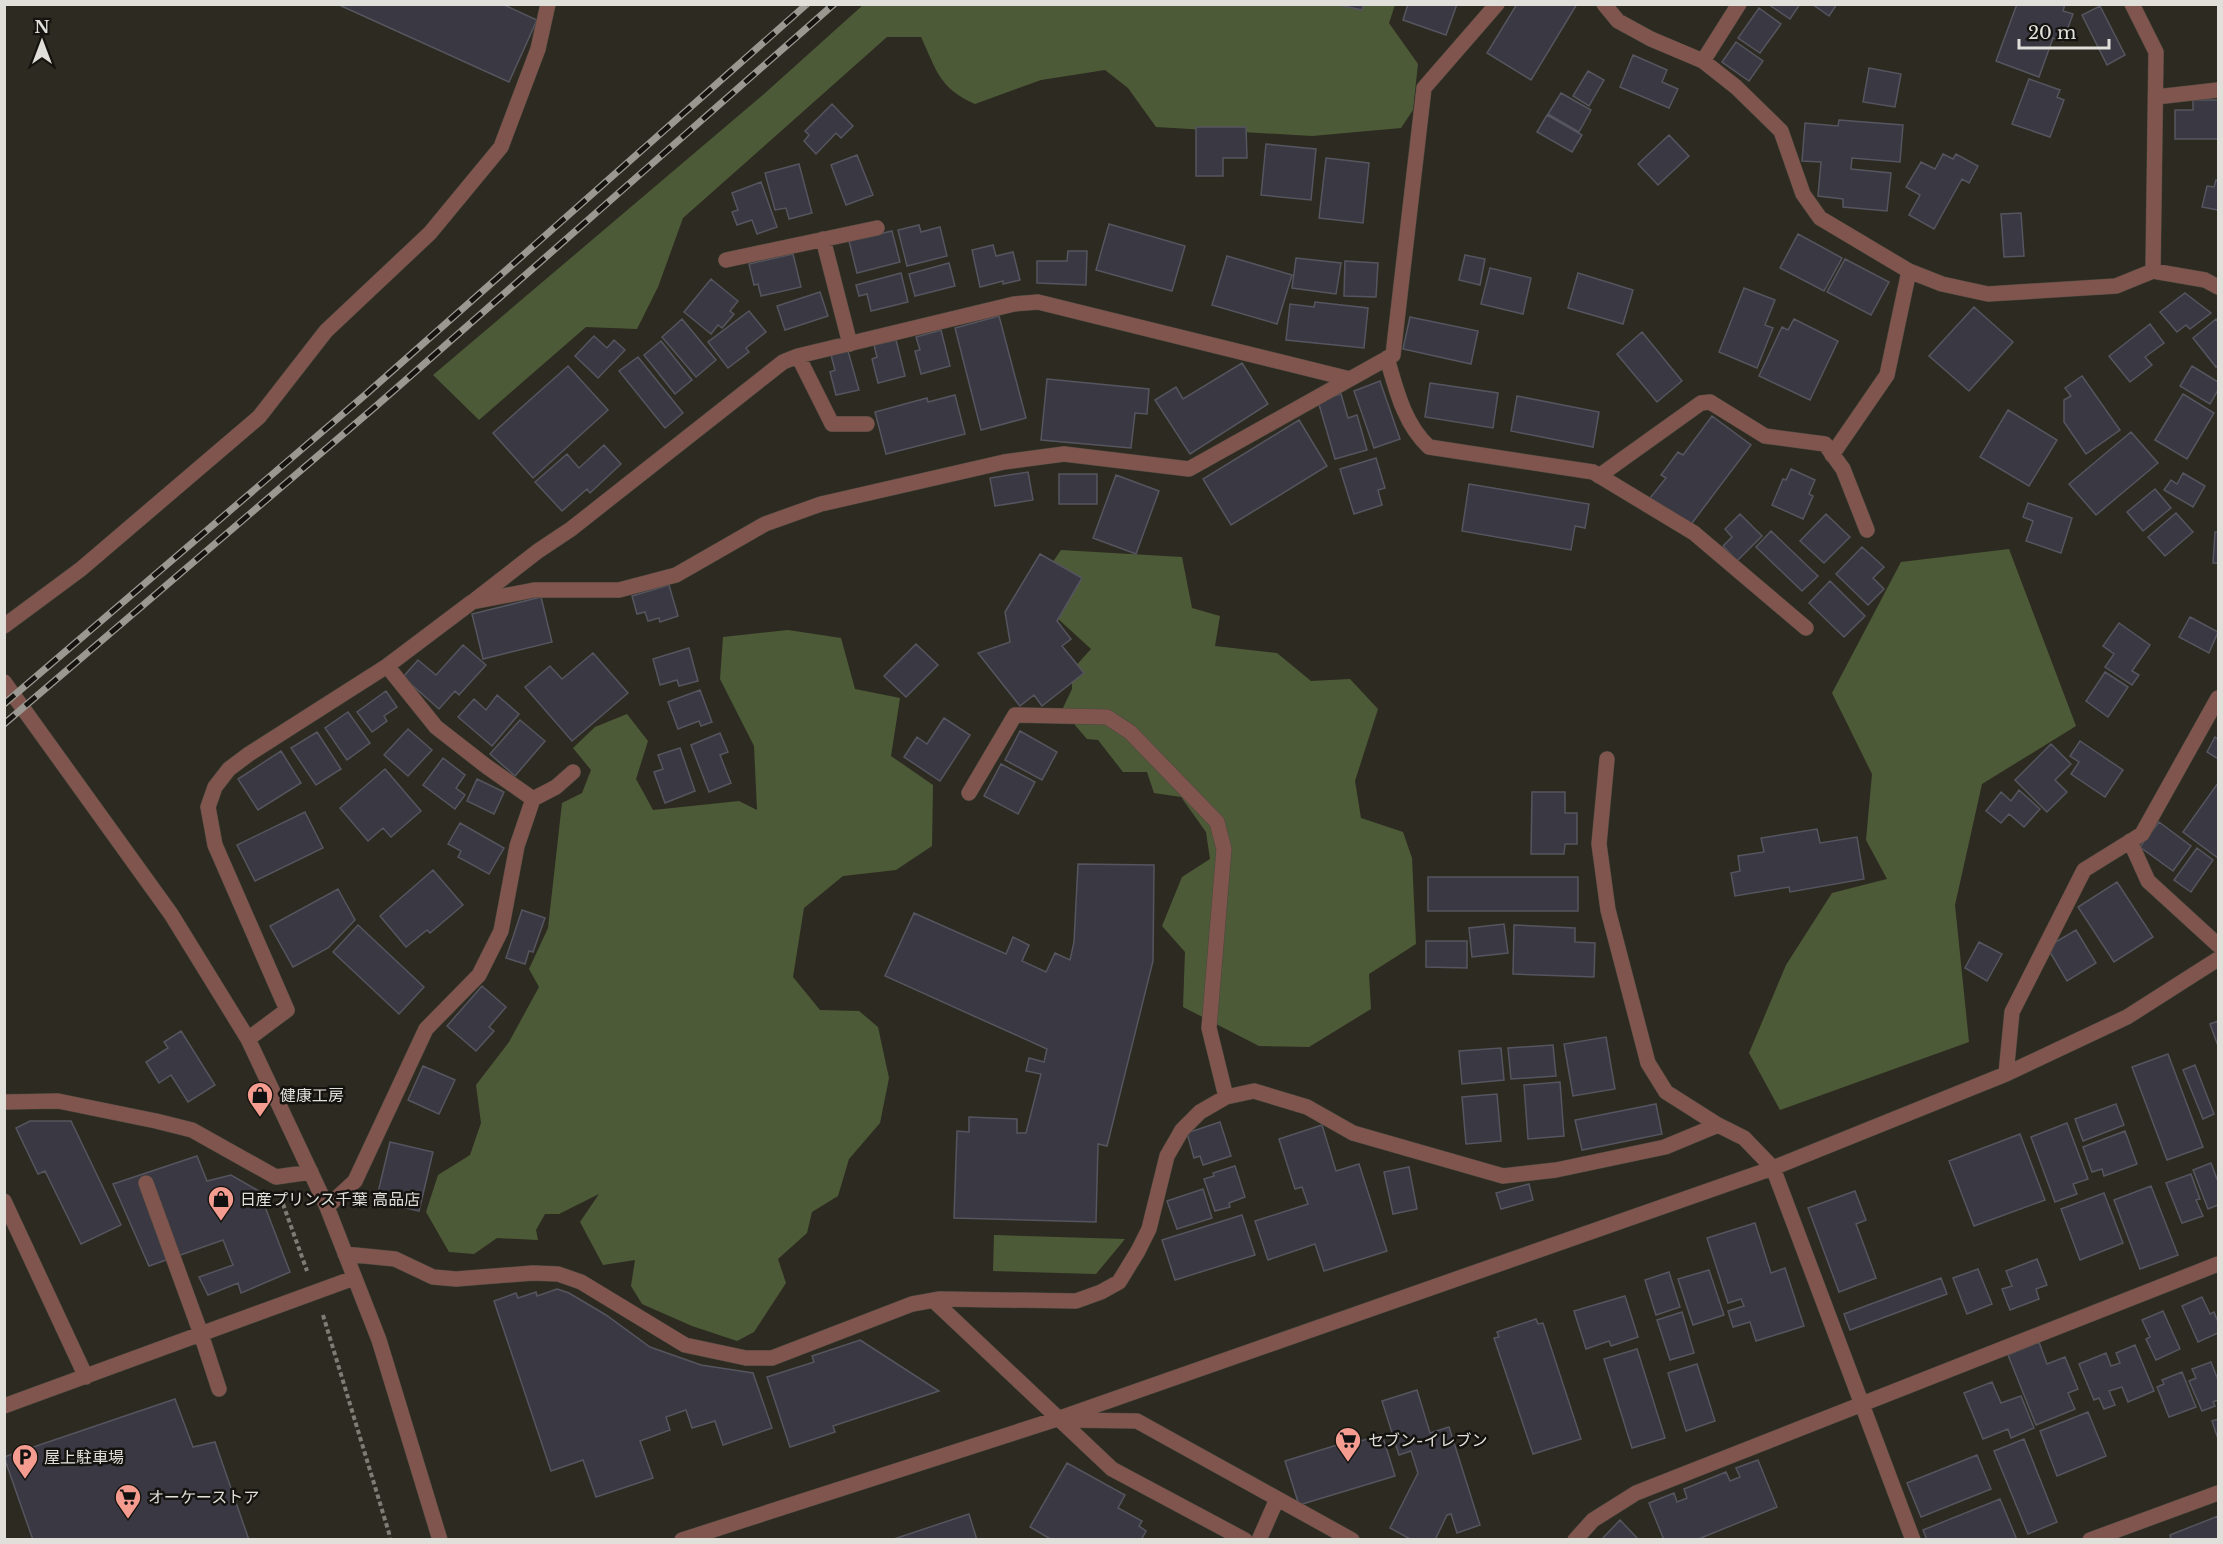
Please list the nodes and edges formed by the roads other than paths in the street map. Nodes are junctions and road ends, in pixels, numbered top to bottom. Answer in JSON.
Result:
{"nodes":[{"id":1,"x":548,"y":4,"type":"edge"},
{"id":2,"x":1497,"y":4,"type":"edge"},
{"id":3,"x":1604,"y":4,"type":"edge"},
{"id":4,"x":1739,"y":4,"type":"edge"},
{"id":5,"x":2132,"y":4,"type":"edge"},
{"id":6,"x":1703,"y":61,"type":"junction"},
{"id":7,"x":2218,"y":90,"type":"edge"},
{"id":8,"x":2156,"y":97,"type":"junction"},
{"id":9,"x":877,"y":228,"type":"dead end"},
{"id":10,"x":823,"y":240,"type":"junction"},
{"id":11,"x":726,"y":260,"type":"dead end"},
{"id":12,"x":1910,"y":271,"type":"junction"},
{"id":13,"x":2153,"y":271,"type":"junction"},
{"id":14,"x":2218,"y":287,"type":"edge"},
{"id":15,"x":850,"y":344,"type":"junction"},
{"id":16,"x":798,"y":356,"type":"junction"},
{"id":17,"x":1387,"y":358,"type":"junction"},
{"id":18,"x":1350,"y":379,"type":"junction"},
{"id":19,"x":867,"y":424,"type":"dead end"},
{"id":20,"x":1832,"y":455,"type":"junction"},
{"id":21,"x":1599,"y":476,"type":"junction"},
{"id":22,"x":1867,"y":530,"type":"dead end"},
{"id":23,"x":472,"y":602,"type":"junction"},
{"id":24,"x":4,"y":626,"type":"edge"},
{"id":25,"x":1806,"y":628,"type":"dead end"},
{"id":26,"x":387,"y":666,"type":"junction"},
{"id":27,"x":4,"y":682,"type":"edge"},
{"id":28,"x":2218,"y":698,"type":"edge"},
{"id":29,"x":1607,"y":759,"type":"dead end"},
{"id":30,"x":573,"y":772,"type":"dead end"},
{"id":31,"x":969,"y":794,"type":"dead end"},
{"id":32,"x":533,"y":798,"type":"junction"},
{"id":33,"x":2130,"y":841,"type":"junction"},
{"id":34,"x":2218,"y":945,"type":"edge"},
{"id":35,"x":2218,"y":959,"type":"edge"},
{"id":36,"x":248,"y":1039,"type":"junction"},
{"id":37,"x":2006,"y":1074,"type":"junction"},
{"id":38,"x":1226,"y":1097,"type":"junction"},
{"id":39,"x":4,"y":1102,"type":"edge"},
{"id":40,"x":1718,"y":1125,"type":"junction"},
{"id":41,"x":1773,"y":1168,"type":"junction"},
{"id":42,"x":312,"y":1172,"type":"junction"},
{"id":43,"x":146,"y":1183,"type":"dead end"},
{"id":44,"x":4,"y":1201,"type":"edge"},
{"id":45,"x":327,"y":1207,"type":"junction"},
{"id":46,"x":345,"y":1254,"type":"junction"},
{"id":47,"x":2218,"y":1264,"type":"edge"},
{"id":48,"x":354,"y":1278,"type":"junction"},
{"id":49,"x":933,"y":1300,"type":"junction"},
{"id":50,"x":201,"y":1334,"type":"junction"},
{"id":51,"x":86,"y":1377,"type":"junction"},
{"id":52,"x":219,"y":1389,"type":"dead end"},
{"id":53,"x":1862,"y":1404,"type":"junction"},
{"id":54,"x":4,"y":1406,"type":"edge"},
{"id":55,"x":1057,"y":1419,"type":"junction"},
{"id":56,"x":2218,"y":1493,"type":"edge"},
{"id":57,"x":1277,"y":1499,"type":"junction"},
{"id":58,"x":688,"y":1538,"type":"edge"},
{"id":59,"x":440,"y":1539,"type":"edge"},
{"id":60,"x":1245,"y":1539,"type":"edge"},
{"id":61,"x":1260,"y":1539,"type":"edge"},
{"id":62,"x":1352,"y":1539,"type":"edge"},
{"id":63,"x":1575,"y":1539,"type":"edge"},
{"id":64,"x":1913,"y":1539,"type":"edge"},
{"id":65,"x":2090,"y":1539,"type":"edge"}],
"edges":[{"from":1,"to":24,"type":"street"},
{"from":2,"to":17,"type":"street"},
{"from":3,"to":6,"type":"street"},
{"from":4,"to":6,"type":"street"},
{"from":5,"to":8,"type":"street"},
{"from":6,"to":12,"type":"street"},
{"from":7,"to":8,"type":"street"},
{"from":8,"to":13,"type":"street"},
{"from":9,"to":10,"type":"street"},
{"from":10,"to":11,"type":"street"},
{"from":10,"to":15,"type":"street"},
{"from":12,"to":13,"type":"street"},
{"from":12,"to":20,"type":"street"},
{"from":13,"to":14,"type":"street"},
{"from":15,"to":16,"type":"street"},
{"from":15,"to":18,"type":"street"},
{"from":16,"to":19,"type":"street"},
{"from":16,"to":23,"type":"street"},
{"from":17,"to":18,"type":"street"},
{"from":17,"to":21,"type":"street"},
{"from":18,"to":23,"type":"street"},
{"from":20,"to":21,"type":"street"},
{"from":20,"to":22,"type":"street"},
{"from":21,"to":25,"type":"street"},
{"from":23,"to":26,"type":"street"},
{"from":26,"to":32,"type":"street"},
{"from":26,"to":36,"type":"street"},
{"from":27,"to":36,"type":"street"},
{"from":28,"to":33,"type":"street"},
{"from":29,"to":40,"type":"street"},
{"from":30,"to":32,"type":"street"},
{"from":31,"to":38,"type":"street"},
{"from":32,"to":45,"type":"street"},
{"from":33,"to":34,"type":"street"},
{"from":33,"to":37,"type":"street"},
{"from":35,"to":37,"type":"street"},
{"from":36,"to":42,"type":"street"},
{"from":37,"to":41,"type":"street"},
{"from":38,"to":40,"type":"street"},
{"from":38,"to":49,"type":"street"},
{"from":39,"to":42,"type":"street"},
{"from":40,"to":41,"type":"street"},
{"from":41,"to":53,"type":"street"},
{"from":41,"to":55,"type":"street"},
{"from":42,"to":45,"type":"street"},
{"from":43,"to":50,"type":"street"},
{"from":44,"to":51,"type":"street"},
{"from":45,"to":46,"type":"street"},
{"from":46,"to":48,"type":"street"},
{"from":46,"to":49,"type":"street"},
{"from":47,"to":53,"type":"street"},
{"from":48,"to":50,"type":"street"},
{"from":48,"to":59,"type":"street"},
{"from":49,"to":55,"type":"street"},
{"from":50,"to":51,"type":"street"},
{"from":50,"to":52,"type":"street"},
{"from":51,"to":54,"type":"street"},
{"from":53,"to":63,"type":"street"},
{"from":53,"to":64,"type":"street"},
{"from":55,"to":57,"type":"street"},
{"from":55,"to":58,"type":"street"},
{"from":55,"to":60,"type":"street"},
{"from":56,"to":65,"type":"street"},
{"from":57,"to":61,"type":"street"},
{"from":57,"to":62,"type":"street"}]}
